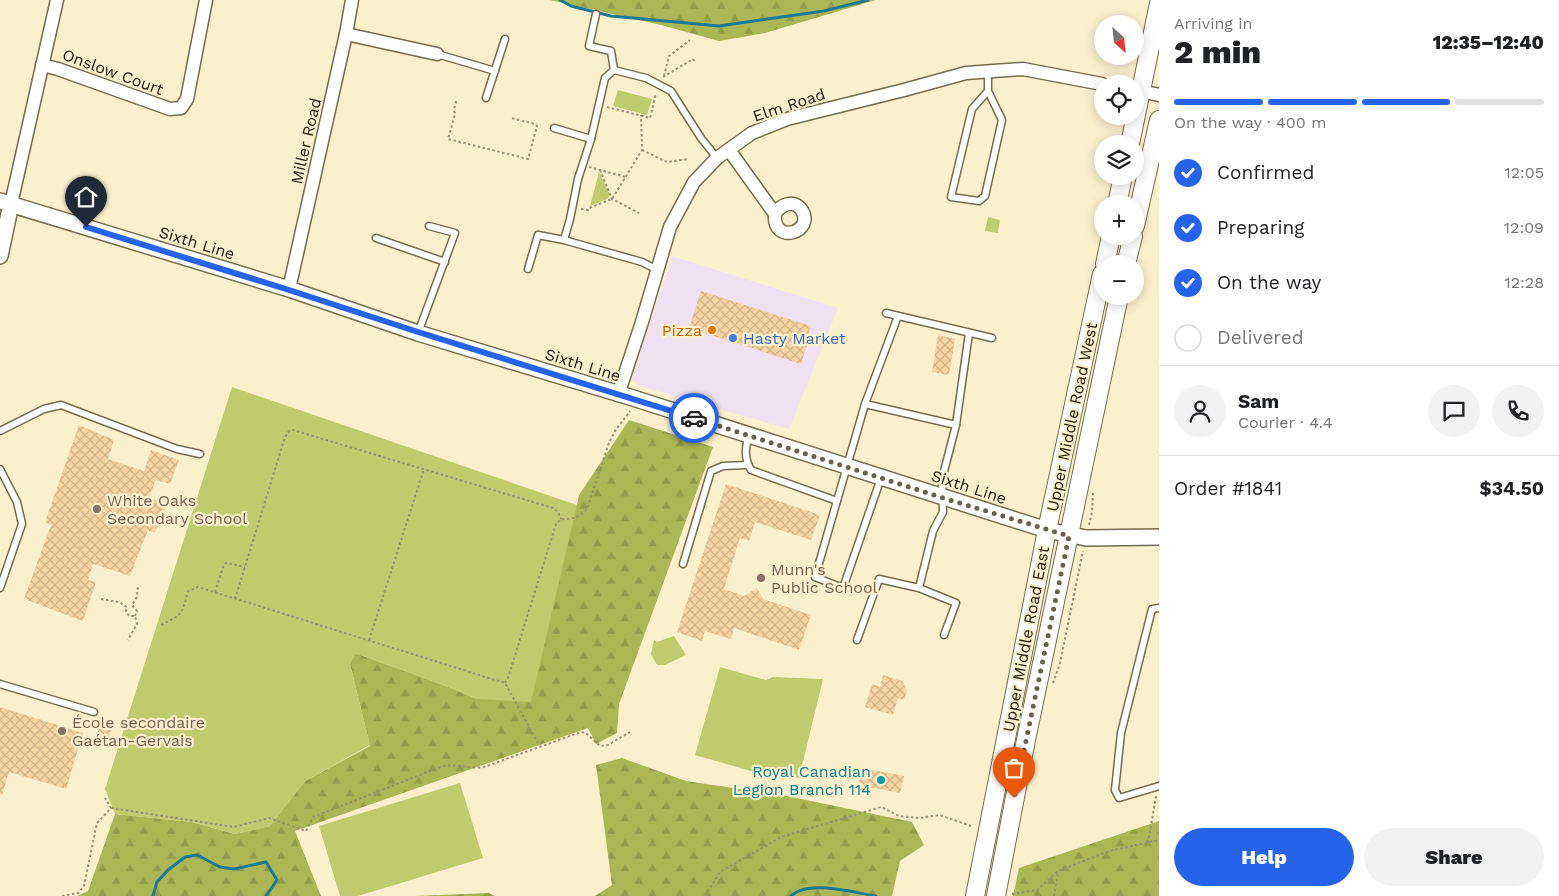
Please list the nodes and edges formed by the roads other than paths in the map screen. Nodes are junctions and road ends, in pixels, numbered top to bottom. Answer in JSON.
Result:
{"nodes":[{"id":1,"x":57,"y":0,"type":"edge"},
{"id":2,"x":206,"y":0,"type":"edge"},
{"id":3,"x":352,"y":0,"type":"edge"},
{"id":4,"x":1159,"y":3,"type":"edge"},
{"id":5,"x":596,"y":14,"type":"dead end"},
{"id":6,"x":346,"y":34,"type":"junction"},
{"id":7,"x":505,"y":39,"type":"dead end"},
{"id":8,"x":437,"y":54,"type":"joint"},
{"id":9,"x":42,"y":65,"type":"junction"},
{"id":10,"x":614,"y":70,"type":"junction"},
{"id":11,"x":988,"y":70,"type":"junction"},
{"id":12,"x":495,"y":71,"type":"junction"},
{"id":13,"x":1142,"y":75,"type":"edge"},
{"id":14,"x":1094,"y":82,"type":"edge"},
{"id":15,"x":988,"y":91,"type":"junction"},
{"id":16,"x":1144,"y":92,"type":"edge"},
{"id":17,"x":1159,"y":95,"type":"edge"},
{"id":18,"x":486,"y":98,"type":"dead end"},
{"id":19,"x":1159,"y":120,"type":"edge"},
{"id":20,"x":554,"y":128,"type":"dead end"},
{"id":21,"x":591,"y":140,"type":"junction"},
{"id":22,"x":729,"y":150,"type":"junction"},
{"id":23,"x":717,"y":158,"type":"junction"},
{"id":24,"x":1142,"y":195,"type":"edge"},
{"id":25,"x":5,"y":203,"type":"edge"},
{"id":26,"x":776,"y":214,"type":"dead end"},
{"id":27,"x":429,"y":226,"type":"dead end"},
{"id":28,"x":376,"y":238,"type":"dead end"},
{"id":29,"x":564,"y":240,"type":"junction"},
{"id":30,"x":0,"y":256,"type":"edge"},
{"id":31,"x":445,"y":262,"type":"junction"},
{"id":32,"x":528,"y":269,"type":"dead end"},
{"id":33,"x":656,"y":269,"type":"junction"},
{"id":34,"x":289,"y":290,"type":"junction"},
{"id":35,"x":1095,"y":305,"type":"edge"},
{"id":36,"x":1118,"y":305,"type":"edge"},
{"id":37,"x":886,"y":313,"type":"dead end"},
{"id":38,"x":898,"y":316,"type":"junction"},
{"id":39,"x":418,"y":332,"type":"junction"},
{"id":40,"x":969,"y":333,"type":"junction"},
{"id":41,"x":992,"y":338,"type":"dead end"},
{"id":42,"x":618,"y":395,"type":"junction"},
{"id":43,"x":865,"y":404,"type":"junction"},
{"id":44,"x":956,"y":425,"type":"junction"},
{"id":45,"x":0,"y":431,"type":"edge"},
{"id":46,"x":749,"y":436,"type":"junction"},
{"id":47,"x":200,"y":454,"type":"dead end"},
{"id":48,"x":747,"y":464,"type":"junction"},
{"id":49,"x":848,"y":467,"type":"junction"},
{"id":50,"x":0,"y":469,"type":"edge"},
{"id":51,"x":881,"y":478,"type":"junction"},
{"id":52,"x":943,"y":498,"type":"junction"},
{"id":53,"x":837,"y":501,"type":"junction"},
{"id":54,"x":1047,"y":530,"type":"junction"},
{"id":55,"x":1069,"y":536,"type":"junction"},
{"id":56,"x":1159,"y":537,"type":"edge"},
{"id":57,"x":683,"y":564,"type":"dead end"},
{"id":58,"x":0,"y":588,"type":"edge"},
{"id":59,"x":919,"y":588,"type":"junction"},
{"id":60,"x":1159,"y":608,"type":"edge"},
{"id":61,"x":944,"y":635,"type":"dead end"},
{"id":62,"x":857,"y":640,"type":"dead end"},
{"id":63,"x":0,"y":684,"type":"edge"},
{"id":64,"x":94,"y":712,"type":"dead end"},
{"id":65,"x":1158,"y":786,"type":"edge"},
{"id":66,"x":1004,"y":895,"type":"edge"},
{"id":67,"x":975,"y":896,"type":"edge"}],
"edges":[{"from":1,"to":9,"type":"street"},
{"from":2,"to":9,"type":"street","name":"Onslow Court"},
{"from":3,"to":6,"type":"street","name":"Miller Road"},
{"from":4,"to":13,"type":"main road"},
{"from":5,"to":10,"type":"lane"},
{"from":6,"to":8,"type":"street"},
{"from":6,"to":34,"type":"street","name":"Miller Road"},
{"from":7,"to":12,"type":"lane"},
{"from":8,"to":12,"type":"lane"},
{"from":9,"to":25,"type":"street"},
{"from":10,"to":21,"type":"lane"},
{"from":10,"to":23,"type":"lane"},
{"from":11,"to":14,"type":"street","name":"Elm Road"},
{"from":11,"to":15,"type":"lane"},
{"from":11,"to":22,"type":"street","name":"Elm Road"},
{"from":12,"to":18,"type":"lane"},
{"from":15,"to":15,"type":"lane"},
{"from":16,"to":17,"type":"street"},
{"from":19,"to":24,"type":"main road"},
{"from":20,"to":21,"type":"lane"},
{"from":21,"to":29,"type":"lane"},
{"from":22,"to":23,"type":"street","name":"Elm Road"},
{"from":22,"to":26,"type":"street"},
{"from":23,"to":33,"type":"street","name":"Elm Road"},
{"from":25,"to":30,"type":"street"},
{"from":25,"to":34,"type":"street","name":"Sixth Line"},
{"from":27,"to":31,"type":"lane"},
{"from":28,"to":31,"type":"lane"},
{"from":29,"to":32,"type":"lane"},
{"from":29,"to":33,"type":"lane"},
{"from":31,"to":39,"type":"lane"},
{"from":33,"to":42,"type":"street","name":"Elm Road"},
{"from":34,"to":39,"type":"street","name":"Sixth Line"},
{"from":35,"to":54,"type":"main road","name":"Upper Middle Road West"},
{"from":36,"to":55,"type":"main road","name":"Upper Middle Road West"},
{"from":37,"to":38,"type":"lane"},
{"from":38,"to":40,"type":"lane"},
{"from":38,"to":43,"type":"lane"},
{"from":39,"to":42,"type":"street","name":"Sixth Line"},
{"from":40,"to":41,"type":"lane"},
{"from":40,"to":44,"type":"lane"},
{"from":42,"to":46,"type":"street","name":"Sixth Line"},
{"from":43,"to":44,"type":"lane"},
{"from":43,"to":49,"type":"lane"},
{"from":44,"to":52,"type":"lane"},
{"from":45,"to":47,"type":"lane"},
{"from":46,"to":48,"type":"lane"},
{"from":46,"to":49,"type":"street","name":"Sixth Line"},
{"from":48,"to":53,"type":"lane"},
{"from":48,"to":57,"type":"lane"},
{"from":49,"to":51,"type":"street","name":"Sixth Line"},
{"from":49,"to":53,"type":"lane"},
{"from":50,"to":58,"type":"lane"},
{"from":51,"to":52,"type":"street","name":"Sixth Line"},
{"from":51,"to":53,"type":"lane"},
{"from":52,"to":54,"type":"street","name":"Sixth Line"},
{"from":52,"to":59,"type":"lane"},
{"from":54,"to":55,"type":"street","name":"Sixth Line"},
{"from":54,"to":67,"type":"main road","name":"Upper Middle Road East"},
{"from":55,"to":56,"type":"street","name":"Sixth Line"},
{"from":55,"to":66,"type":"main road","name":"Upper Middle Road East"},
{"from":59,"to":61,"type":"lane"},
{"from":59,"to":62,"type":"lane"},
{"from":60,"to":65,"type":"lane"},
{"from":63,"to":64,"type":"lane"}]}
